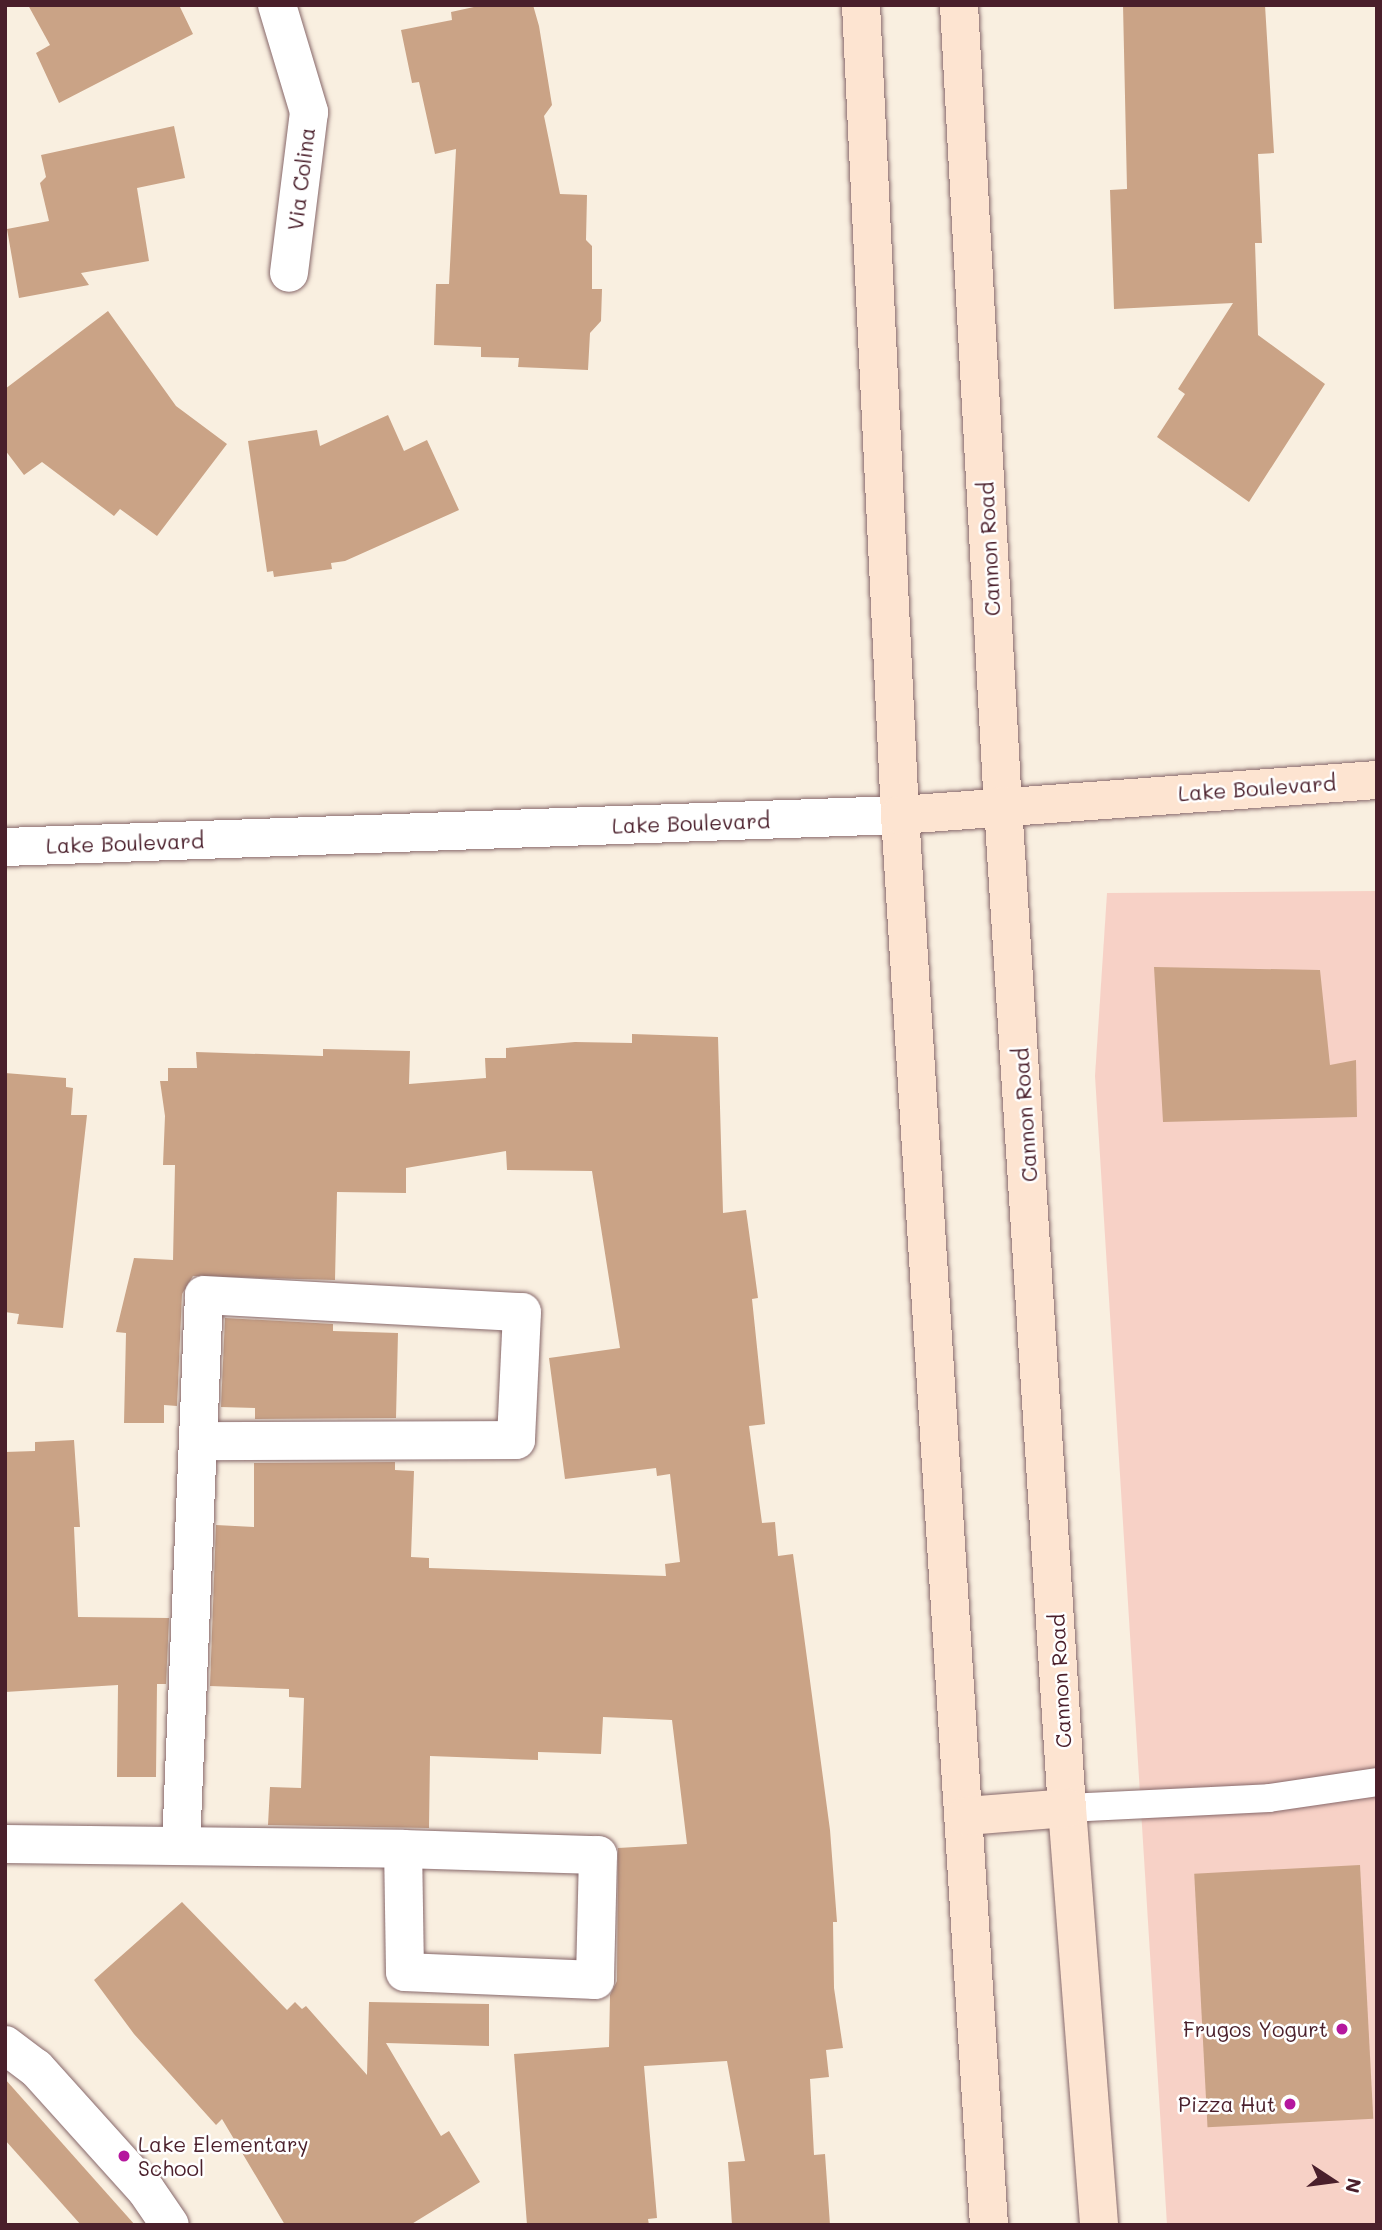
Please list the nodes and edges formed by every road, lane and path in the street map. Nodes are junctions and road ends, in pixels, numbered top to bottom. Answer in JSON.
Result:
{"nodes":[{"id":1,"x":277,"y":5,"type":"edge"},
{"id":2,"x":861,"y":5,"type":"edge"},
{"id":3,"x":959,"y":5,"type":"edge"},
{"id":4,"x":289,"y":273,"type":"dead end"},
{"id":5,"x":1377,"y":780,"type":"edge"},
{"id":6,"x":1003,"y":806,"type":"junction"},
{"id":7,"x":900,"y":815,"type":"junction"},
{"id":8,"x":5,"y":847,"type":"edge"},
{"id":9,"x":199,"y":1441,"type":"junction"},
{"id":10,"x":1377,"y":1782,"type":"edge"},
{"id":11,"x":1068,"y":1808,"type":"junction"},
{"id":12,"x":966,"y":1816,"type":"junction"},
{"id":13,"x":5,"y":1844,"type":"edge"},
{"id":14,"x":181,"y":1846,"type":"junction"},
{"id":15,"x":403,"y":1849,"type":"junction"},
{"id":16,"x":5,"y":2045,"type":"edge"},
{"id":17,"x":170,"y":2225,"type":"edge"},
{"id":18,"x":989,"y":2225,"type":"edge"},
{"id":19,"x":1099,"y":2225,"type":"edge"}],
"edges":[{"from":1,"to":4,"type":"street","name":"Via Colina"},
{"from":2,"to":7,"type":"main road"},
{"from":3,"to":6,"type":"main road","name":"Cannon Road"},
{"from":5,"to":6,"type":"main road","name":"Lake Boulevard"},
{"from":6,"to":7,"type":"main road","name":"Lake Boulevard"},
{"from":6,"to":11,"type":"main road","name":"Cannon Road"},
{"from":7,"to":8,"type":"street","name":"Lake Boulevard"},
{"from":7,"to":12,"type":"main road"},
{"from":9,"to":9,"type":"street"},
{"from":9,"to":14,"type":"street"},
{"from":10,"to":11,"type":"lane"},
{"from":11,"to":12,"type":"main road"},
{"from":11,"to":19,"type":"main road","name":"Cannon Road"},
{"from":12,"to":18,"type":"main road"},
{"from":13,"to":14,"type":"street"},
{"from":14,"to":15,"type":"street"},
{"from":15,"to":15,"type":"street"},
{"from":16,"to":17,"type":"street"}]}
